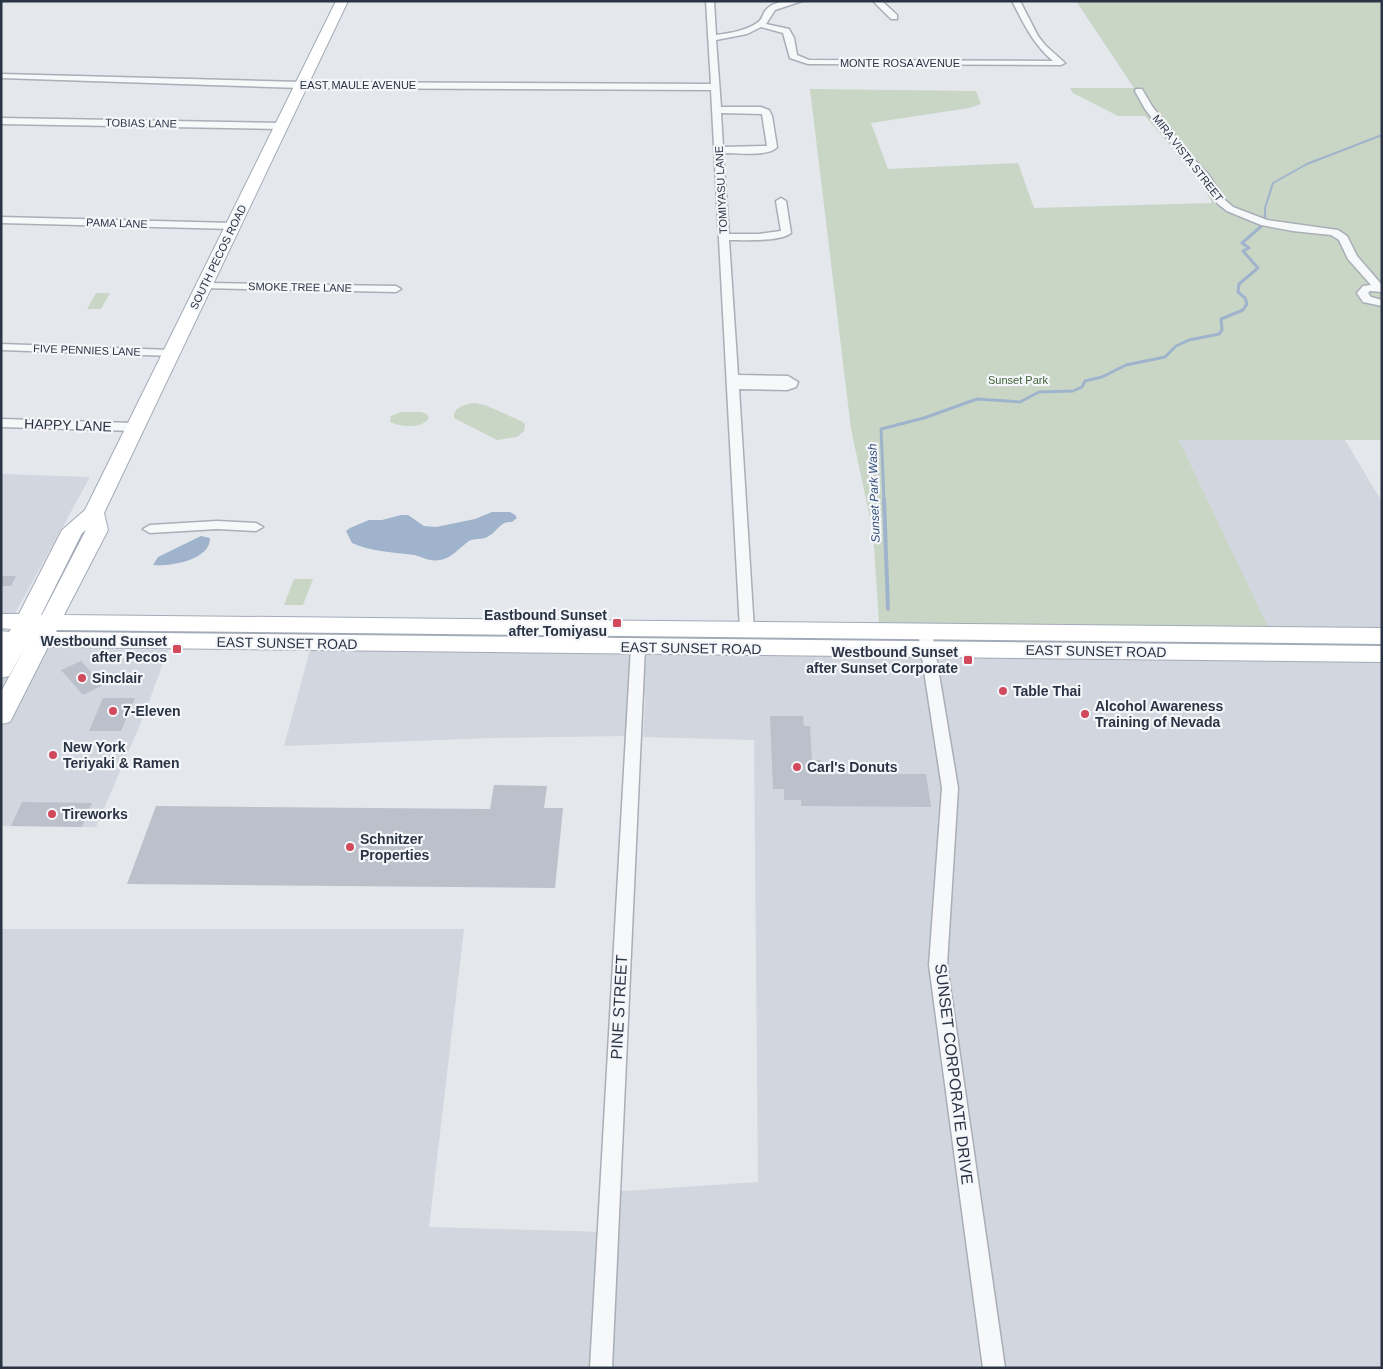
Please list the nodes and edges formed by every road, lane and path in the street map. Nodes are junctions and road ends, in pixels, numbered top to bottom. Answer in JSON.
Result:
{"nodes":[{"id":1,"x":342,"y":1,"type":"edge"},
{"id":2,"x":710,"y":1,"type":"edge"},
{"id":3,"x":798,"y":1,"type":"edge"},
{"id":4,"x":877,"y":1,"type":"edge"},
{"id":5,"x":1016,"y":1,"type":"edge"},
{"id":6,"x":894,"y":17,"type":"dead end"},
{"id":7,"x":761,"y":25,"type":"junction"},
{"id":8,"x":712,"y":35,"type":"junction"},
{"id":9,"x":1,"y":76,"type":"edge"},
{"id":10,"x":301,"y":85,"type":"junction"},
{"id":11,"x":715,"y":87,"type":"junction"},
{"id":12,"x":1138,"y":91,"type":"dead end"},
{"id":13,"x":716,"y":110,"type":"junction"},
{"id":14,"x":1,"y":121,"type":"edge"},
{"id":15,"x":281,"y":126,"type":"junction"},
{"id":16,"x":718,"y":150,"type":"junction"},
{"id":17,"x":781,"y":201,"type":"dead end"},
{"id":18,"x":1,"y":220,"type":"edge"},
{"id":19,"x":233,"y":226,"type":"junction"},
{"id":20,"x":723,"y":235,"type":"junction"},
{"id":21,"x":205,"y":286,"type":"junction"},
{"id":22,"x":1377,"y":288,"type":"edge"},
{"id":23,"x":396,"y":289,"type":"dead end"},
{"id":24,"x":1381,"y":304,"type":"edge"},
{"id":25,"x":1,"y":347,"type":"edge"},
{"id":26,"x":172,"y":353,"type":"junction"},
{"id":27,"x":1,"y":423,"type":"edge"},
{"id":28,"x":135,"y":427,"type":"junction"},
{"id":29,"x":256,"y":527,"type":"dead end"},
{"id":30,"x":150,"y":529,"type":"dead end"},
{"id":31,"x":1,"y":621,"type":"edge"},
{"id":32,"x":747,"y":630,"type":"junction"},
{"id":33,"x":27,"y":633,"type":"edge"},
{"id":34,"x":462,"y":636,"type":"junction"},
{"id":35,"x":1382,"y":636,"type":"edge"},
{"id":36,"x":638,"y":638,"type":"junction"},
{"id":37,"x":926,"y":641,"type":"junction"},
{"id":38,"x":1199,"y":643,"type":"junction"},
{"id":39,"x":1382,"y":654,"type":"edge"},
{"id":40,"x":1,"y":670,"type":"edge"},
{"id":41,"x":1,"y":716,"type":"edge"},
{"id":42,"x":601,"y":1368,"type":"edge"},
{"id":43,"x":994,"y":1368,"type":"edge"}],
"edges":[{"from":1,"to":10,"type":"main road","name":"SOUTH PECOS ROAD"},
{"from":2,"to":8,"type":"street","name":"TOMIYASU LANE"},
{"from":3,"to":7,"type":"street"},
{"from":4,"to":6,"type":"street"},
{"from":5,"to":7,"type":"street","name":"MONTE ROSA AVENUE"},
{"from":7,"to":8,"type":"street"},
{"from":8,"to":11,"type":"street","name":"TOMIYASU LANE"},
{"from":9,"to":10,"type":"street","name":"EAST MAULE AVENUE"},
{"from":10,"to":11,"type":"street","name":"EAST MAULE AVENUE"},
{"from":10,"to":15,"type":"main road","name":"SOUTH PECOS ROAD"},
{"from":11,"to":13,"type":"street","name":"TOMIYASU LANE"},
{"from":12,"to":22,"type":"street","name":"MIRA VISTA STREET"},
{"from":13,"to":16,"type":"street","name":"TOMIYASU LANE"},
{"from":13,"to":16,"type":"street"},
{"from":14,"to":15,"type":"street","name":"TOBIAS LANE"},
{"from":15,"to":19,"type":"main road","name":"SOUTH PECOS ROAD"},
{"from":16,"to":20,"type":"street","name":"TOMIYASU LANE"},
{"from":17,"to":20,"type":"street"},
{"from":18,"to":19,"type":"street","name":"PAMA LANE"},
{"from":19,"to":21,"type":"main road","name":"SOUTH PECOS ROAD"},
{"from":20,"to":32,"type":"street","name":"TOMIYASU LANE"},
{"from":21,"to":23,"type":"street","name":"SMOKE TREE LANE"},
{"from":21,"to":26,"type":"main road","name":"SOUTH PECOS ROAD"},
{"from":22,"to":24,"type":"street","name":"MIRA VISTA STREET"},
{"from":25,"to":26,"type":"street","name":"FIVE PENNIES LANE"},
{"from":26,"to":28,"type":"main road","name":"SOUTH PECOS ROAD"},
{"from":27,"to":28,"type":"street","name":"HAPPY LANE"},
{"from":28,"to":33,"type":"main road","name":"SOUTH PECOS ROAD"},
{"from":29,"to":30,"type":"street"},
{"from":31,"to":33,"type":"main road","name":"EAST SUNSET ROAD"},
{"from":32,"to":36,"type":"main road"},
{"from":32,"to":37,"type":"main road","name":"EAST SUNSET ROAD"},
{"from":33,"to":34,"type":"main road","name":"EAST SUNSET ROAD"},
{"from":33,"to":34,"type":"main road","name":"EAST SUNSET ROAD"},
{"from":33,"to":40,"type":"main road","name":"SOUTH PECOS ROAD"},
{"from":33,"to":41,"type":"main road","name":"SOUTH PECOS ROAD"},
{"from":34,"to":36,"type":"main road","name":"EAST SUNSET ROAD"},
{"from":35,"to":38,"type":"main road","name":"EAST SUNSET ROAD"},
{"from":36,"to":37,"type":"main road","name":"EAST SUNSET ROAD"},
{"from":36,"to":42,"type":"street","name":"PINE STREET"},
{"from":37,"to":38,"type":"main road","name":"EAST SUNSET ROAD"},
{"from":37,"to":43,"type":"street","name":"SUNSET CORPORATE DRIVE"},
{"from":38,"to":39,"type":"main road","name":"EAST SUNSET ROAD"}]}
